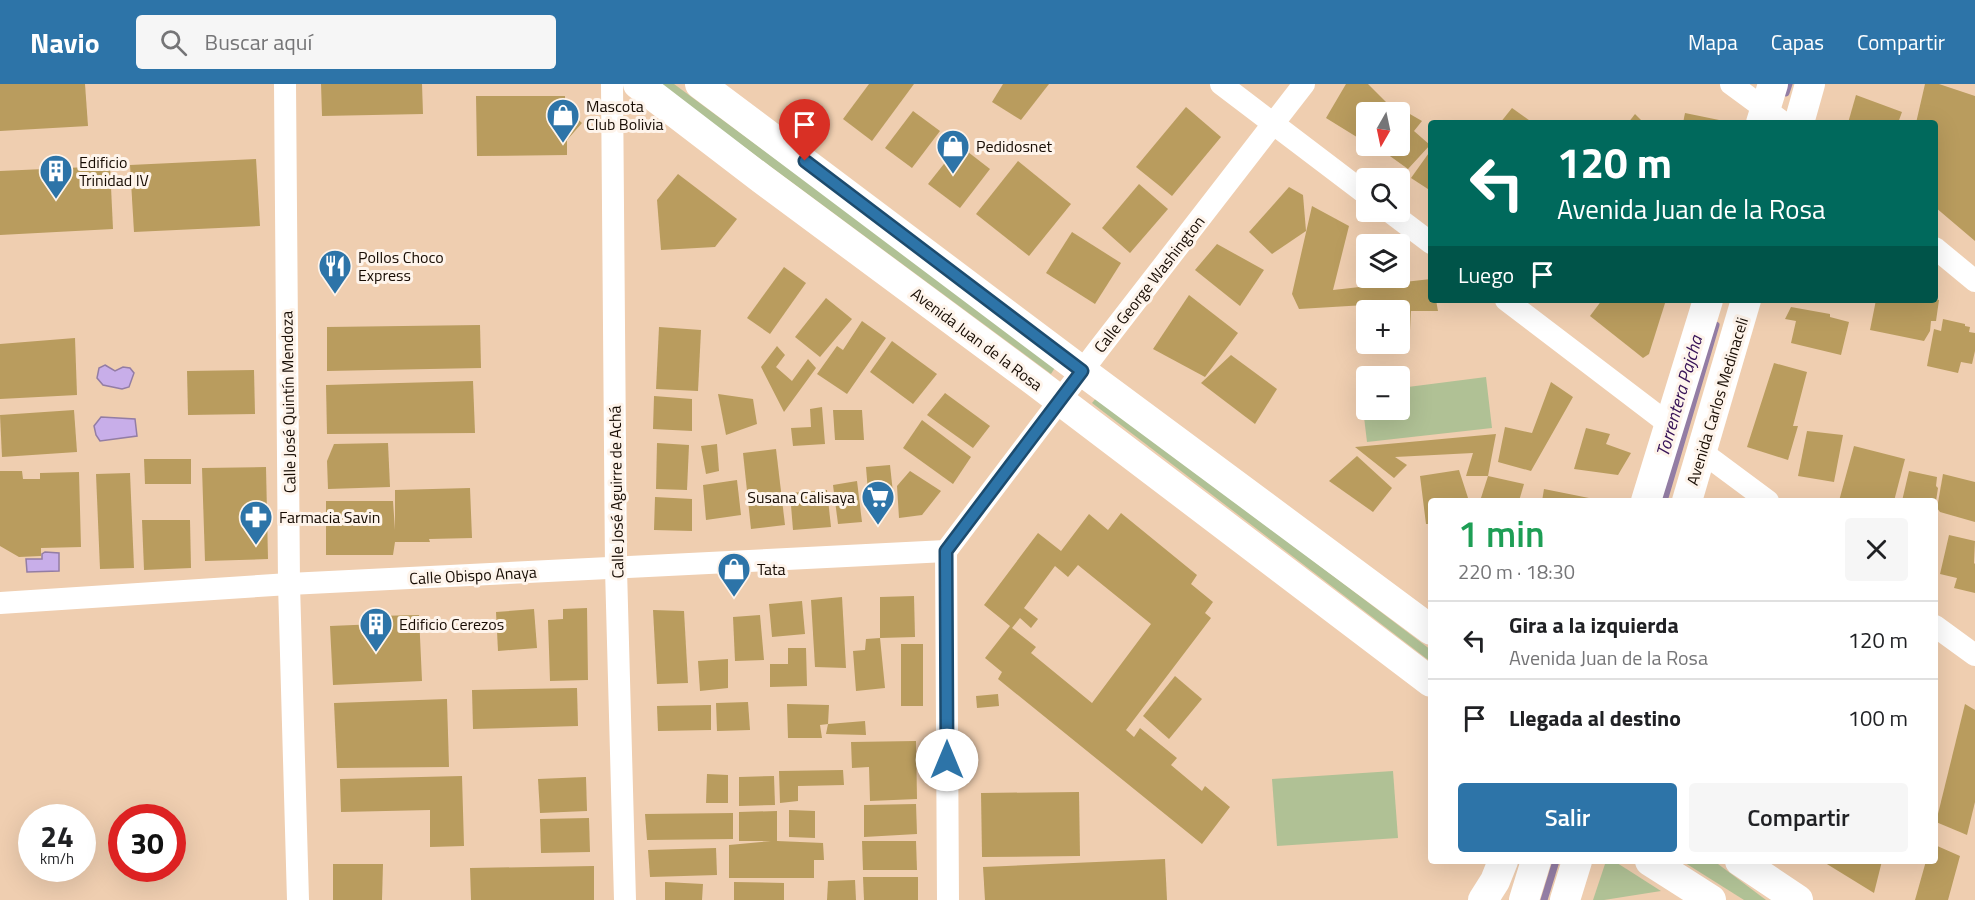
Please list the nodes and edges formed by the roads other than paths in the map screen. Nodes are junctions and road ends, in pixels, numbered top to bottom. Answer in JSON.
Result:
{"nodes":[{"id":1,"x":285,"y":84,"type":"edge"},
{"id":2,"x":612,"y":84,"type":"edge"},
{"id":3,"x":638,"y":84,"type":"edge"},
{"id":4,"x":700,"y":84,"type":"edge"},
{"id":5,"x":1221,"y":84,"type":"edge"},
{"id":6,"x":1304,"y":84,"type":"edge"},
{"id":7,"x":1731,"y":84,"type":"edge"},
{"id":8,"x":1810,"y":84,"type":"edge"},
{"id":9,"x":1771,"y":110,"type":"edge"},
{"id":10,"x":1800,"y":120,"type":"edge"},
{"id":11,"x":1273,"y":123,"type":"junction"},
{"id":12,"x":1356,"y":186,"type":"edge"},
{"id":13,"x":1403,"y":222,"type":"edge"},
{"id":14,"x":1428,"y":241,"type":"edge"},
{"id":15,"x":1938,"y":250,"type":"edge"},
{"id":16,"x":1975,"y":281,"type":"edge"},
{"id":17,"x":1510,"y":303,"type":"edge"},
{"id":18,"x":1707,"y":303,"type":"edge"},
{"id":19,"x":1745,"y":303,"type":"edge"},
{"id":20,"x":1082,"y":371,"type":"junction"},
{"id":21,"x":1060,"y":401,"type":"junction"},
{"id":22,"x":1670,"y":425,"type":"junction"},
{"id":23,"x":1702,"y":452,"type":"junction"},
{"id":24,"x":1647,"y":498,"type":"edge"},
{"id":25,"x":1688,"y":498,"type":"edge"},
{"id":26,"x":1764,"y":498,"type":"edge"},
{"id":27,"x":946,"y":551,"type":"junction"},
{"id":28,"x":616,"y":569,"type":"junction"},
{"id":29,"x":290,"y":584,"type":"junction"},
{"id":30,"x":0,"y":603,"type":"edge"},
{"id":31,"x":1428,"y":628,"type":"edge"},
{"id":32,"x":1938,"y":628,"type":"edge"},
{"id":33,"x":1975,"y":656,"type":"edge"},
{"id":34,"x":1428,"y":680,"type":"edge"},
{"id":35,"x":1502,"y":864,"type":"edge"},
{"id":36,"x":1535,"y":864,"type":"edge"},
{"id":37,"x":1576,"y":864,"type":"edge"},
{"id":38,"x":1654,"y":864,"type":"edge"},
{"id":39,"x":1744,"y":864,"type":"edge"},
{"id":40,"x":1700,"y":899,"type":"edge"},
{"id":41,"x":298,"y":900,"type":"edge"},
{"id":42,"x":625,"y":900,"type":"edge"},
{"id":43,"x":948,"y":900,"type":"edge"},
{"id":44,"x":1483,"y":900,"type":"edge"},
{"id":45,"x":1524,"y":900,"type":"edge"},
{"id":46,"x":1565,"y":900,"type":"edge"},
{"id":47,"x":1798,"y":900,"type":"edge"}],
"edges":[{"from":1,"to":29,"type":"street","name":"Calle José Quintín Mendoza"},
{"from":2,"to":28,"type":"street","name":"Calle José Aguirre de Achá"},
{"from":3,"to":21,"type":"main road","name":"Avenida Juan de la Rosa"},
{"from":4,"to":20,"type":"main road"},
{"from":5,"to":11,"type":"street"},
{"from":6,"to":11,"type":"street","name":"Calle George Washington"},
{"from":7,"to":9,"type":"street"},
{"from":8,"to":10,"type":"main road"},
{"from":11,"to":12,"type":"street"},
{"from":11,"to":20,"type":"street","name":"Calle George Washington"},
{"from":13,"to":14,"type":"street"},
{"from":15,"to":16,"type":"street"},
{"from":17,"to":22,"type":"street"},
{"from":18,"to":22,"type":"main road"},
{"from":19,"to":23,"type":"main road","name":"Avenida Carlos Medinaceli"},
{"from":20,"to":21,"type":"street","name":"Calle George Washington"},
{"from":20,"to":31,"type":"main road"},
{"from":21,"to":27,"type":"street","name":"Calle George Washington"},
{"from":21,"to":34,"type":"main road","name":"Avenida Juan de la Rosa"},
{"from":22,"to":24,"type":"main road"},
{"from":23,"to":25,"type":"main road","name":"Avenida Carlos Medinaceli"},
{"from":23,"to":26,"type":"street"},
{"from":27,"to":28,"type":"street","name":"Calle Obispo Anaya"},
{"from":27,"to":43,"type":"street"},
{"from":28,"to":29,"type":"street","name":"Calle Obispo Anaya"},
{"from":28,"to":42,"type":"street","name":"Calle José Aguirre de Achá"},
{"from":29,"to":30,"type":"street","name":"Calle Obispo Anaya"},
{"from":29,"to":41,"type":"street","name":"Calle José Quintín Mendoza"},
{"from":32,"to":33,"type":"street"},
{"from":35,"to":44,"type":"main road"},
{"from":36,"to":45,"type":"main road"},
{"from":37,"to":46,"type":"main road"},
{"from":38,"to":40,"type":"main road"},
{"from":39,"to":47,"type":"main road"}]}
